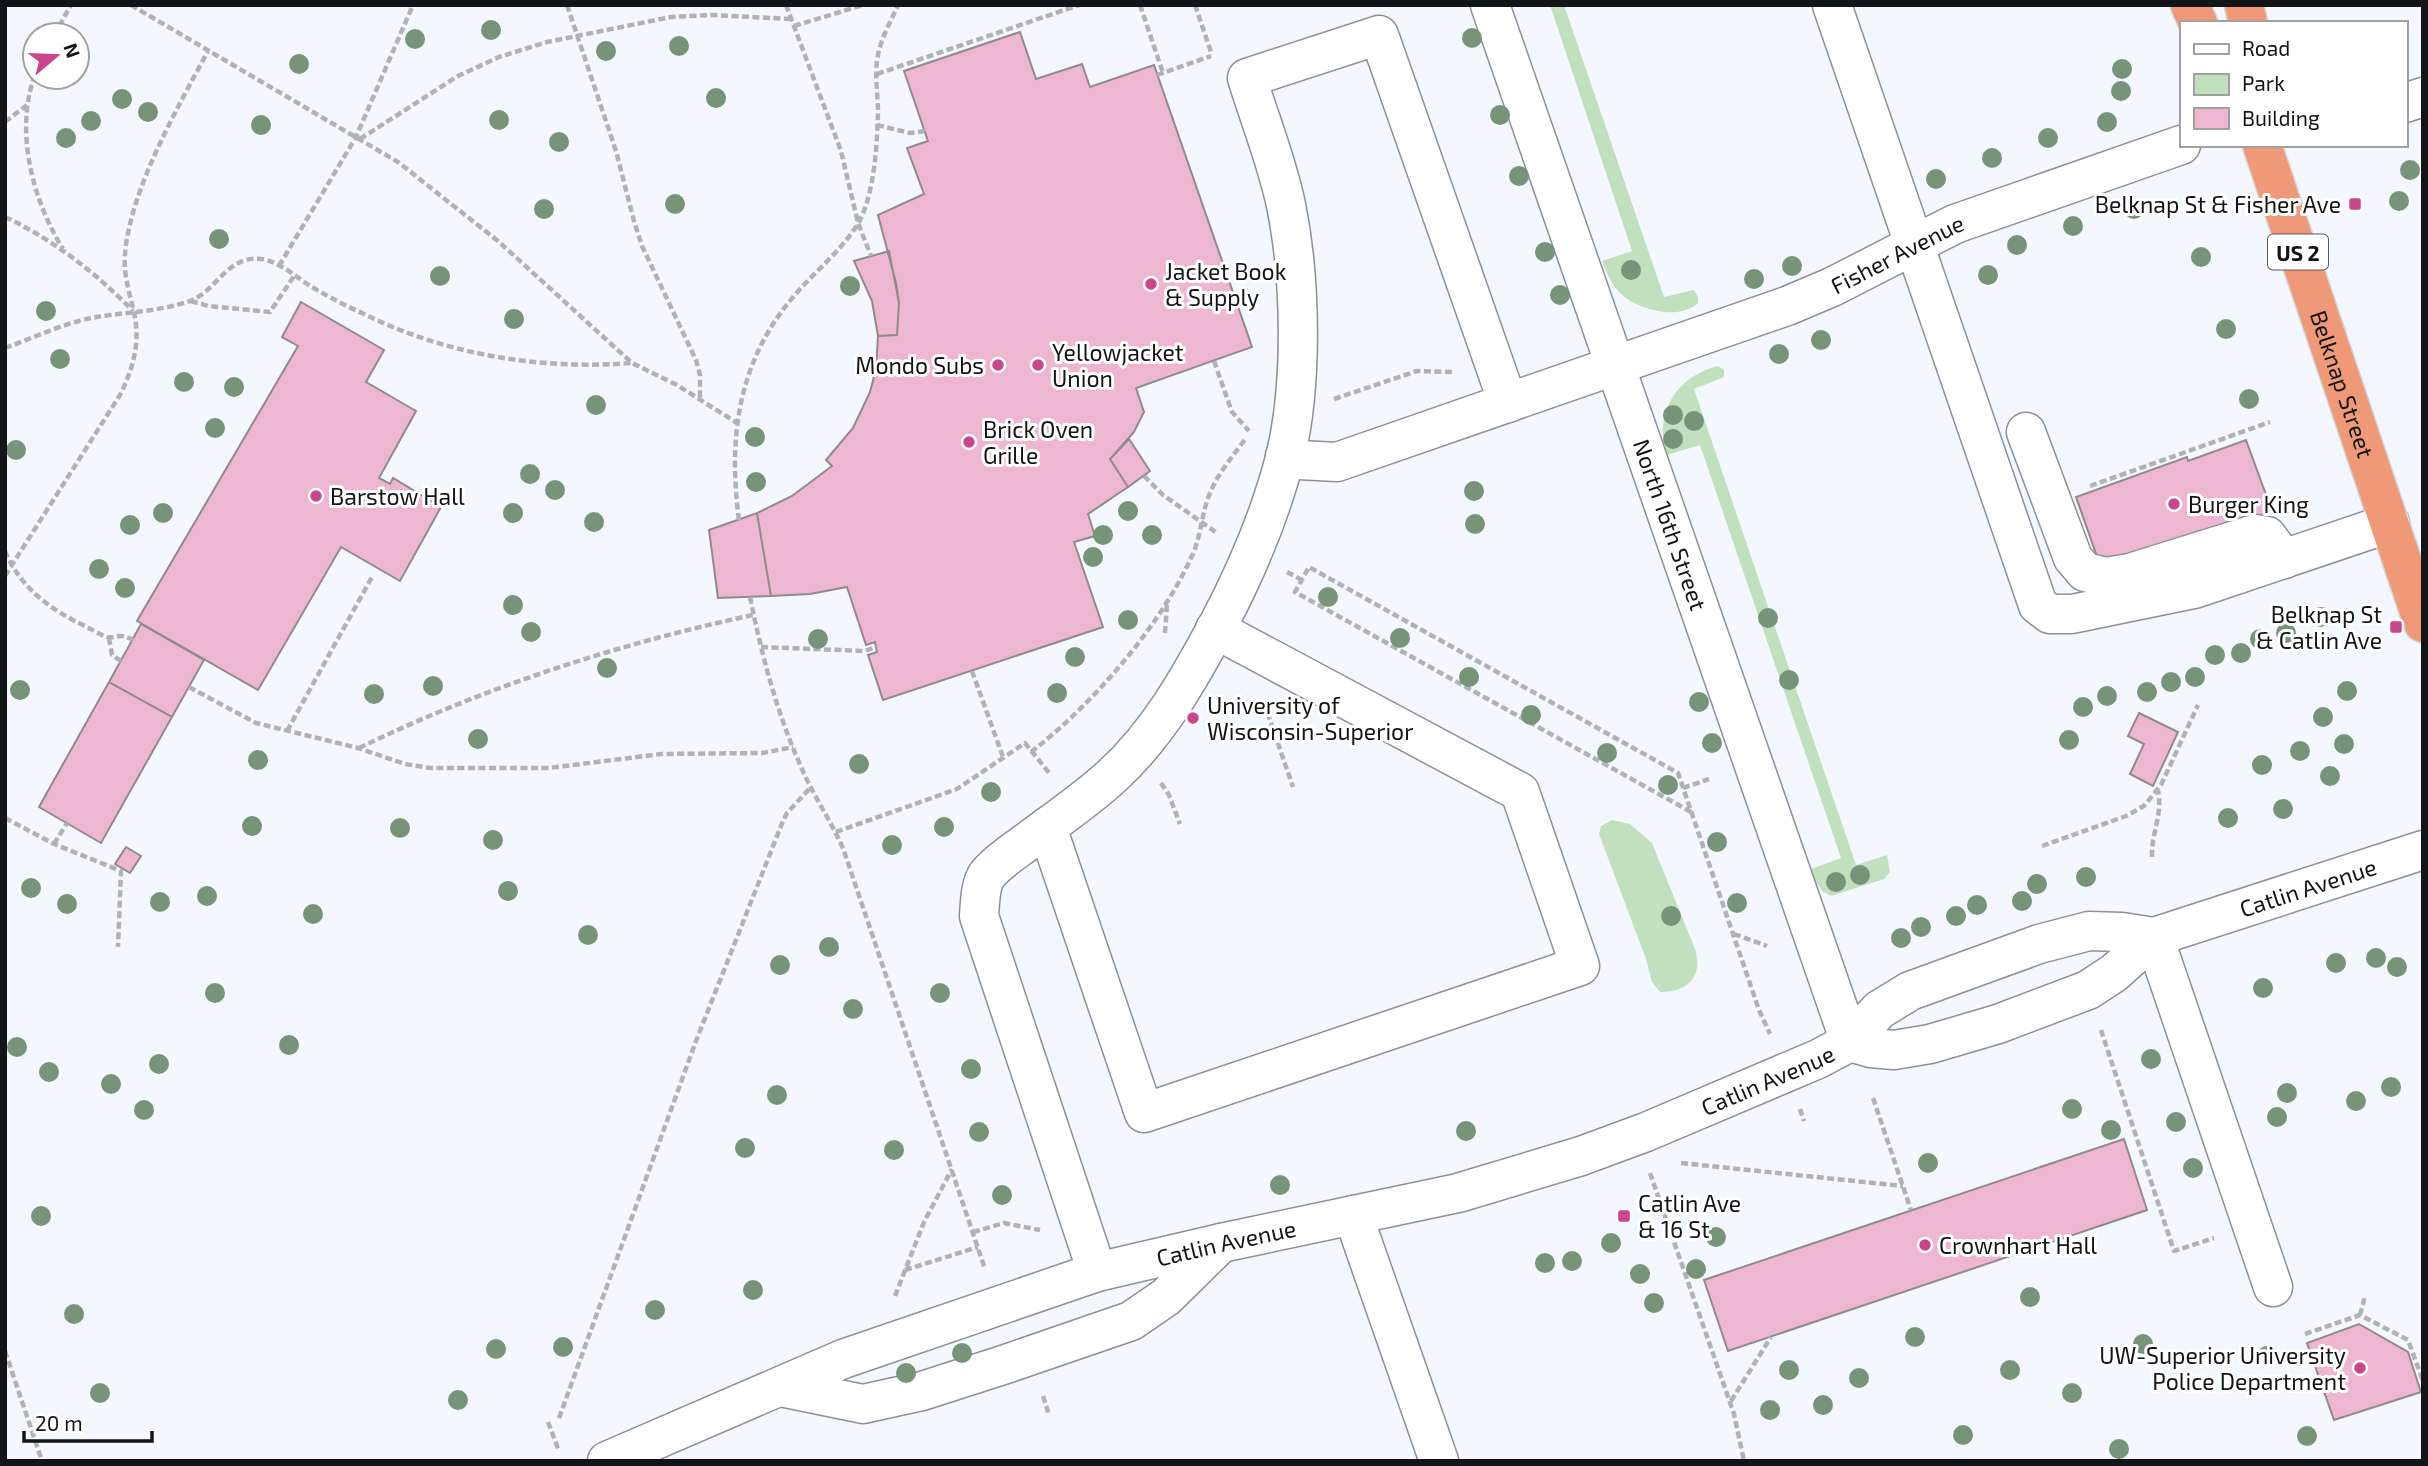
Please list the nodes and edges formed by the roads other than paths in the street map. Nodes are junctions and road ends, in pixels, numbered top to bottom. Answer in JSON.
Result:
{"nodes":[{"id":1,"x":1490,"y":5,"type":"edge"},
{"id":2,"x":1832,"y":5,"type":"edge"},
{"id":3,"x":2190,"y":5,"type":"edge"},
{"id":4,"x":2197,"y":21,"type":"edge"},
{"id":5,"x":2180,"y":145,"type":"edge"},
{"id":6,"x":2263,"y":147,"type":"edge"},
{"id":7,"x":1913,"y":244,"type":"junction"},
{"id":8,"x":1614,"y":366,"type":"junction"},
{"id":9,"x":1508,"y":403,"type":"junction"},
{"id":10,"x":2026,"y":432,"type":"dead end"},
{"id":11,"x":1285,"y":456,"type":"junction"},
{"id":12,"x":2390,"y":523,"type":"junction"},
{"id":13,"x":2284,"y":559,"type":"junction"},
{"id":14,"x":2423,"y":623,"type":"edge"},
{"id":15,"x":1215,"y":629,"type":"junction"},
{"id":16,"x":1047,"y":827,"type":"junction"},
{"id":17,"x":2423,"y":850,"type":"edge"},
{"id":18,"x":2154,"y":937,"type":"junction"},
{"id":19,"x":1850,"y":1042,"type":"junction"},
{"id":20,"x":1353,"y":1216,"type":"junction"},
{"id":21,"x":1221,"y":1243,"type":"junction"},
{"id":22,"x":1097,"y":1272,"type":"junction"},
{"id":23,"x":2273,"y":1287,"type":"dead end"},
{"id":24,"x":780,"y":1387,"type":"junction"},
{"id":25,"x":607,"y":1461,"type":"edge"},
{"id":26,"x":1439,"y":1461,"type":"edge"}],
"edges":[{"from":1,"to":8,"type":"street","name":"North 16th Street"},
{"from":2,"to":7,"type":"street"},
{"from":3,"to":4,"type":"highway"},
{"from":5,"to":7,"type":"street","name":"Fisher Avenue"},
{"from":6,"to":12,"type":"highway","name":"Belknap Street","number":"US 2"},
{"from":7,"to":8,"type":"street","name":"Fisher Avenue"},
{"from":7,"to":13,"type":"street"},
{"from":8,"to":9,"type":"street","name":"Fisher Avenue"},
{"from":8,"to":19,"type":"street","name":"North 16th Street"},
{"from":9,"to":11,"type":"street","name":"Fisher Avenue"},
{"from":9,"to":11,"type":"street"},
{"from":10,"to":13,"type":"street"},
{"from":11,"to":15,"type":"street"},
{"from":12,"to":13,"type":"street"},
{"from":12,"to":14,"type":"highway","name":"Belknap Street","number":"US 2"},
{"from":15,"to":16,"type":"street"},
{"from":15,"to":16,"type":"street"},
{"from":16,"to":22,"type":"street"},
{"from":17,"to":18,"type":"street","name":"Catlin Avenue"},
{"from":18,"to":19,"type":"street","name":"Catlin Avenue"},
{"from":18,"to":19,"type":"street","name":"Catlin Avenue"},
{"from":18,"to":23,"type":"street"},
{"from":19,"to":20,"type":"street","name":"Catlin Avenue"},
{"from":20,"to":21,"type":"street","name":"Catlin Avenue"},
{"from":20,"to":26,"type":"street"},
{"from":21,"to":22,"type":"street","name":"Catlin Avenue"},
{"from":21,"to":24,"type":"street"},
{"from":22,"to":24,"type":"street","name":"Catlin Avenue"},
{"from":24,"to":25,"type":"street","name":"Catlin Avenue"}]}
